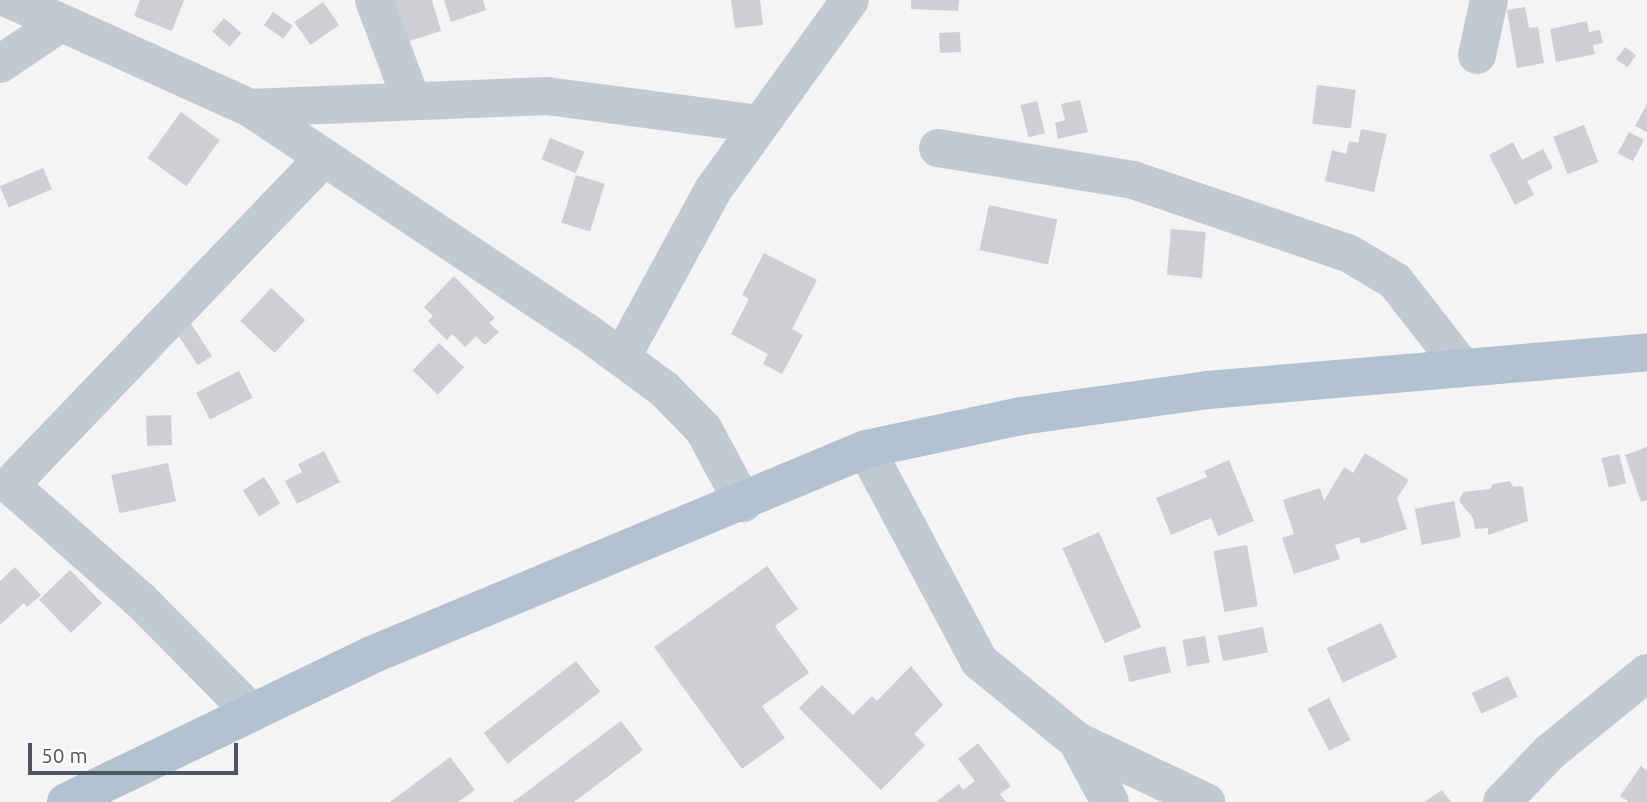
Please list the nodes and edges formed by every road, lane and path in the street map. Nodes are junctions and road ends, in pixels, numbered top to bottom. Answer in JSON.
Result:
{"nodes":[{"id":1,"x":10,"y":0,"type":"edge"},
{"id":2,"x":374,"y":0,"type":"edge"},
{"id":3,"x":850,"y":0,"type":"edge"},
{"id":4,"x":1489,"y":0,"type":"edge"},
{"id":5,"x":59,"y":24,"type":"junction"},
{"id":6,"x":1476,"y":55,"type":"dead end"},
{"id":7,"x":0,"y":65,"type":"edge"},
{"id":8,"x":411,"y":99,"type":"junction"},
{"id":9,"x":250,"y":108,"type":"junction"},
{"id":10,"x":760,"y":124,"type":"junction"},
{"id":11,"x":938,"y":148,"type":"dead end"},
{"id":12,"x":324,"y":157,"type":"junction"},
{"id":13,"x":1647,"y":352,"type":"edge"},
{"id":14,"x":622,"y":357,"type":"junction"},
{"id":15,"x":1462,"y":367,"type":"junction"},
{"id":16,"x":866,"y":449,"type":"junction"},
{"id":17,"x":5,"y":487,"type":"edge"},
{"id":18,"x":743,"y":503,"type":"junction"},
{"id":19,"x":1647,"y":673,"type":"edge"},
{"id":20,"x":252,"y":713,"type":"junction"},
{"id":21,"x":1077,"y":741,"type":"junction"},
{"id":22,"x":66,"y":802,"type":"edge"},
{"id":23,"x":1110,"y":802,"type":"edge"},
{"id":24,"x":1206,"y":802,"type":"edge"},
{"id":25,"x":1502,"y":802,"type":"edge"}],
"edges":[{"from":1,"to":5,"type":"street"},
{"from":2,"to":8,"type":"street"},
{"from":3,"to":10,"type":"street"},
{"from":4,"to":6,"type":"street"},
{"from":5,"to":7,"type":"street"},
{"from":5,"to":9,"type":"street"},
{"from":8,"to":9,"type":"street"},
{"from":8,"to":10,"type":"street"},
{"from":9,"to":12,"type":"street"},
{"from":10,"to":14,"type":"street"},
{"from":11,"to":15,"type":"street"},
{"from":12,"to":14,"type":"street"},
{"from":12,"to":17,"type":"street"},
{"from":13,"to":15,"type":"main road"},
{"from":14,"to":18,"type":"street"},
{"from":15,"to":16,"type":"main road"},
{"from":16,"to":18,"type":"main road"},
{"from":16,"to":21,"type":"street"},
{"from":17,"to":20,"type":"street"},
{"from":18,"to":20,"type":"main road"},
{"from":19,"to":25,"type":"street"},
{"from":20,"to":22,"type":"main road"},
{"from":21,"to":23,"type":"street"},
{"from":21,"to":24,"type":"street"}]}
